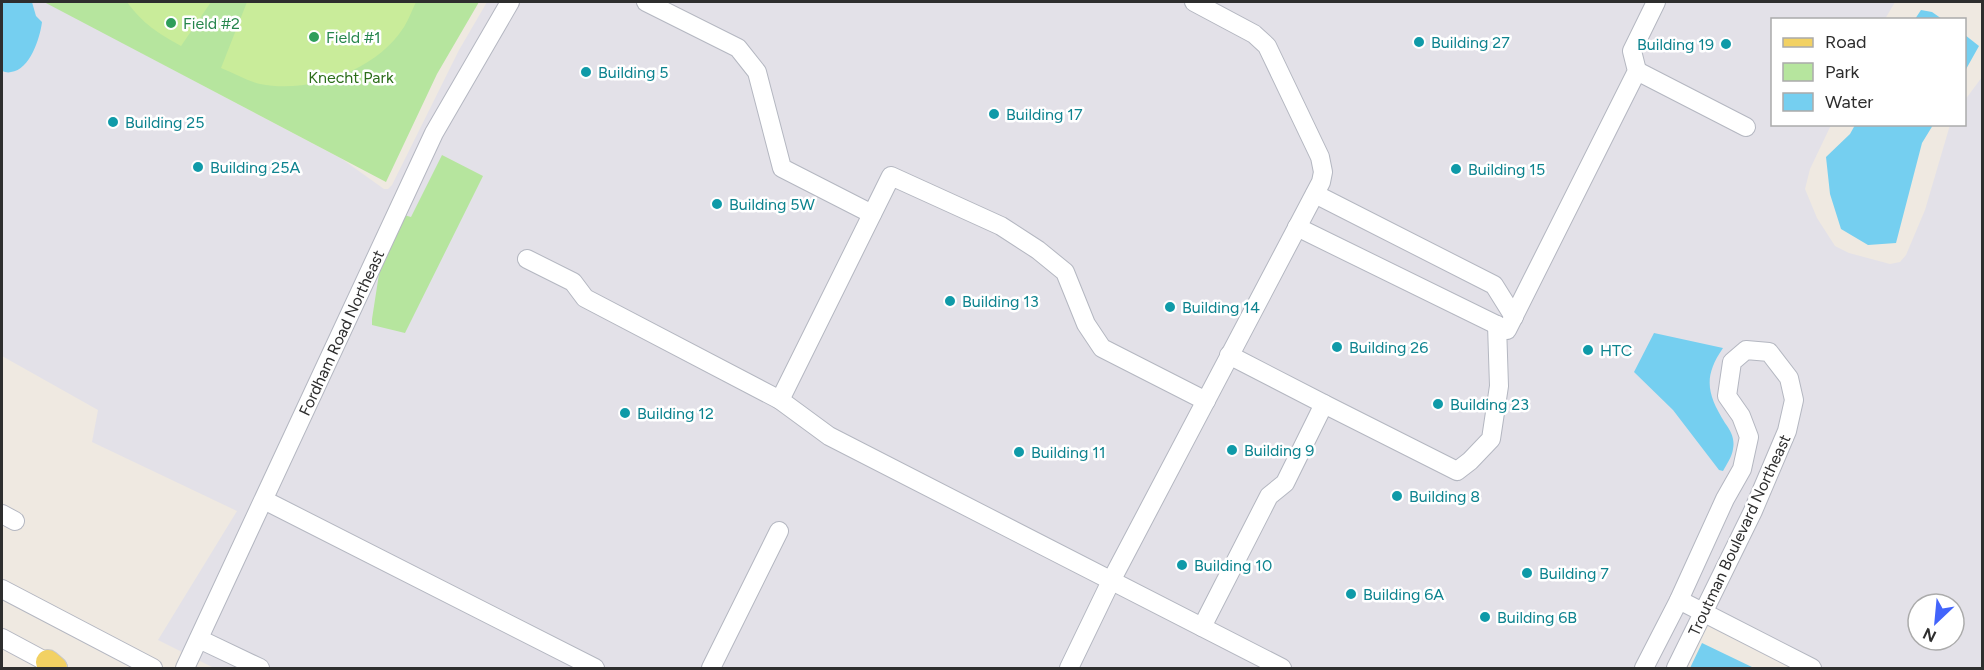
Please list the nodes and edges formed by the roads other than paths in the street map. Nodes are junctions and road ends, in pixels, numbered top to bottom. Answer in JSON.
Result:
{"nodes":[{"id":1,"x":510,"y":2,"type":"edge"},
{"id":2,"x":646,"y":2,"type":"edge"},
{"id":3,"x":1194,"y":2,"type":"edge"},
{"id":4,"x":1656,"y":2,"type":"edge"},
{"id":5,"x":1637,"y":71,"type":"junction"},
{"id":6,"x":1746,"y":127,"type":"dead end"},
{"id":7,"x":1315,"y":194,"type":"junction"},
{"id":8,"x":872,"y":214,"type":"junction"},
{"id":9,"x":1297,"y":227,"type":"junction"},
{"id":10,"x":526,"y":259,"type":"dead end"},
{"id":11,"x":1506,"y":321,"type":"junction"},
{"id":12,"x":1229,"y":355,"type":"junction"},
{"id":13,"x":780,"y":400,"type":"junction"},
{"id":14,"x":1206,"y":400,"type":"junction"},
{"id":15,"x":1324,"y":404,"type":"junction"},
{"id":16,"x":264,"y":500,"type":"junction"},
{"id":17,"x":779,"y":531,"type":"dead end"},
{"id":18,"x":1111,"y":581,"type":"junction"},
{"id":19,"x":2,"y":589,"type":"edge"},
{"id":20,"x":1679,"y":600,"type":"junction"},
{"id":21,"x":1705,"y":612,"type":"junction"},
{"id":22,"x":1202,"y":627,"type":"junction"},
{"id":23,"x":2,"y":638,"type":"edge"},
{"id":24,"x":200,"y":639,"type":"junction"},
{"id":25,"x":54,"y":666,"type":"edge"},
{"id":26,"x":153,"y":669,"type":"edge"},
{"id":27,"x":185,"y":669,"type":"edge"},
{"id":28,"x":260,"y":669,"type":"edge"},
{"id":29,"x":595,"y":669,"type":"edge"},
{"id":30,"x":711,"y":669,"type":"edge"},
{"id":31,"x":1069,"y":669,"type":"edge"},
{"id":32,"x":1282,"y":669,"type":"edge"},
{"id":33,"x":1644,"y":669,"type":"edge"},
{"id":34,"x":1676,"y":669,"type":"edge"},
{"id":35,"x":1812,"y":669,"type":"edge"}],
"edges":[{"from":1,"to":16,"type":"street","name":"Fordham Road Northeast"},
{"from":2,"to":8,"type":"street"},
{"from":3,"to":7,"type":"street"},
{"from":4,"to":5,"type":"street"},
{"from":5,"to":6,"type":"street"},
{"from":5,"to":11,"type":"street"},
{"from":7,"to":9,"type":"street"},
{"from":7,"to":11,"type":"street"},
{"from":8,"to":13,"type":"street"},
{"from":8,"to":14,"type":"street"},
{"from":9,"to":11,"type":"street"},
{"from":9,"to":12,"type":"street"},
{"from":10,"to":13,"type":"street"},
{"from":11,"to":15,"type":"street"},
{"from":12,"to":14,"type":"street"},
{"from":12,"to":15,"type":"street"},
{"from":13,"to":18,"type":"street"},
{"from":14,"to":18,"type":"street"},
{"from":15,"to":22,"type":"street"},
{"from":16,"to":24,"type":"street","name":"Fordham Road Northeast"},
{"from":16,"to":29,"type":"street"},
{"from":17,"to":30,"type":"street"},
{"from":18,"to":22,"type":"street"},
{"from":18,"to":31,"type":"street"},
{"from":19,"to":26,"type":"street"},
{"from":20,"to":21,"type":"street"},
{"from":20,"to":21,"type":"street","name":"Troutman Boulevard Northeast"},
{"from":20,"to":33,"type":"street","name":"Troutman Boulevard Northeast"},
{"from":21,"to":34,"type":"street","name":"Troutman Boulevard Northeast"},
{"from":21,"to":35,"type":"street"},
{"from":22,"to":32,"type":"street"},
{"from":23,"to":25,"type":"street"},
{"from":24,"to":27,"type":"street","name":"Fordham Road Northeast"},
{"from":24,"to":28,"type":"street"}]}
